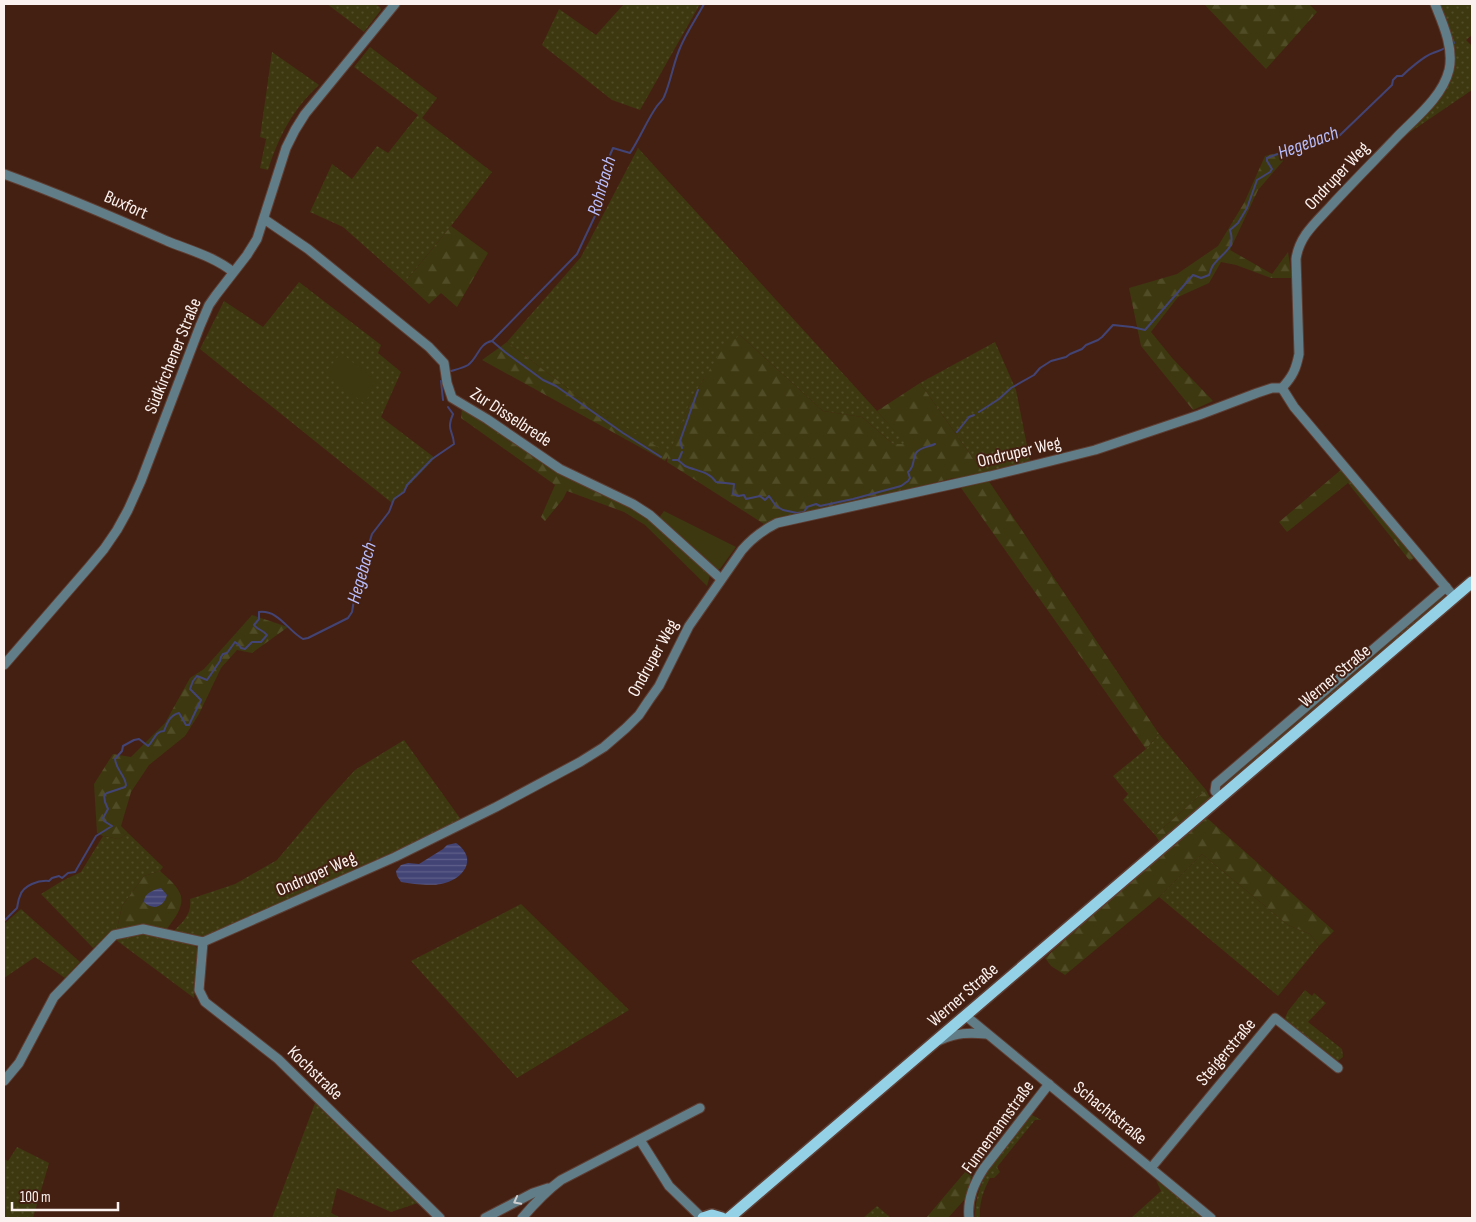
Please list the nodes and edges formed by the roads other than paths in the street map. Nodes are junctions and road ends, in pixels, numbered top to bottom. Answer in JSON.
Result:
{"nodes":[{"id":1,"x":395,"y":4,"type":"edge"},
{"id":2,"x":1435,"y":4,"type":"edge"},
{"id":3,"x":4,"y":174,"type":"edge"},
{"id":4,"x":264,"y":219,"type":"junction"},
{"id":5,"x":233,"y":272,"type":"junction"},
{"id":6,"x":1282,"y":388,"type":"junction"},
{"id":7,"x":721,"y":579,"type":"junction"},
{"id":8,"x":1472,"y":582,"type":"edge"},
{"id":9,"x":1446,"y":587,"type":"junction"},
{"id":10,"x":1455,"y":597,"type":"junction"},
{"id":11,"x":4,"y":666,"type":"edge"},
{"id":12,"x":1220,"y":797,"type":"junction"},
{"id":13,"x":203,"y":942,"type":"junction"},
{"id":14,"x":966,"y":1016,"type":"junction"},
{"id":15,"x":986,"y":1034,"type":"junction"},
{"id":16,"x":937,"y":1041,"type":"junction"},
{"id":17,"x":1338,"y":1068,"type":"dead end"},
{"id":18,"x":4,"y":1082,"type":"edge"},
{"id":19,"x":1049,"y":1084,"type":"junction"},
{"id":20,"x":700,"y":1108,"type":"dead end"},
{"id":21,"x":640,"y":1140,"type":"junction"},
{"id":22,"x":1151,"y":1168,"type":"junction"},
{"id":23,"x":550,"y":1188,"type":"junction"},
{"id":24,"x":440,"y":1218,"type":"edge"},
{"id":25,"x":485,"y":1218,"type":"edge"},
{"id":26,"x":522,"y":1218,"type":"edge"},
{"id":27,"x":702,"y":1218,"type":"edge"},
{"id":28,"x":722,"y":1218,"type":"edge"},
{"id":29,"x":729,"y":1218,"type":"edge"},
{"id":30,"x":969,"y":1218,"type":"edge"},
{"id":31,"x":1211,"y":1218,"type":"edge"}],
"edges":[{"from":1,"to":4,"type":"street","name":"Südkirchener Straße"},
{"from":2,"to":6,"type":"street","name":"Ondruper Weg"},
{"from":3,"to":5,"type":"street","name":"Buxfort"},
{"from":4,"to":5,"type":"street","name":"Südkirchener Straße"},
{"from":4,"to":7,"type":"street","name":"Zur Disselbrede"},
{"from":5,"to":11,"type":"street","name":"Südkirchener Straße"},
{"from":6,"to":7,"type":"street","name":"Ondruper Weg"},
{"from":6,"to":9,"type":"street"},
{"from":7,"to":13,"type":"street","name":"Ondruper Weg"},
{"from":8,"to":10,"type":"main road","name":"Werner Straße"},
{"from":9,"to":10,"type":"street"},
{"from":9,"to":12,"type":"street","name":"Werner Straße"},
{"from":10,"to":12,"type":"main road","name":"Werner Straße"},
{"from":12,"to":14,"type":"main road","name":"Werner Straße"},
{"from":13,"to":18,"type":"street"},
{"from":13,"to":24,"type":"street","name":"Kochstraße"},
{"from":14,"to":15,"type":"street","name":"Schachtstraße"},
{"from":14,"to":16,"type":"main road","name":"Werner Straße"},
{"from":15,"to":16,"type":"street"},
{"from":15,"to":19,"type":"street","name":"Schachtstraße"},
{"from":16,"to":29,"type":"main road","name":"Werner Straße"},
{"from":17,"to":22,"type":"street","name":"Steigerstraße"},
{"from":19,"to":22,"type":"street","name":"Schachtstraße"},
{"from":19,"to":30,"type":"street","name":"Funnemannstraße"},
{"from":20,"to":21,"type":"street"},
{"from":21,"to":23,"type":"street"},
{"from":21,"to":27,"type":"street"},
{"from":22,"to":31,"type":"street","name":"Schachtstraße"},
{"from":23,"to":25,"type":"street","one_way":true},
{"from":23,"to":26,"type":"street"},
{"from":27,"to":28,"type":"main road"}]}
